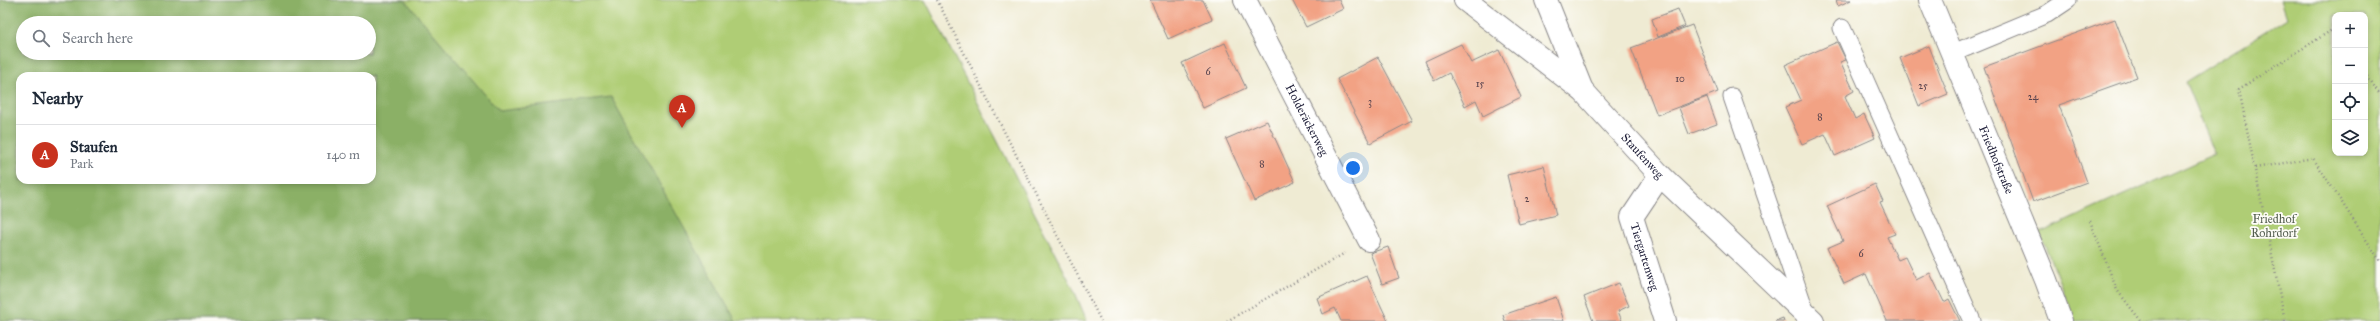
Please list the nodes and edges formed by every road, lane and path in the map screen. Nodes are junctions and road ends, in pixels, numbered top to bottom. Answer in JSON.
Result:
{"nodes":[{"id":1,"x":937,"y":0,"type":"edge"},
{"id":2,"x":1245,"y":0,"type":"edge"},
{"id":3,"x":1465,"y":0,"type":"edge"},
{"id":4,"x":1546,"y":0,"type":"edge"},
{"id":5,"x":1930,"y":0,"type":"edge"},
{"id":6,"x":2068,"y":0,"type":"edge"},
{"id":7,"x":1842,"y":28,"type":"dead end"},
{"id":8,"x":2332,"y":30,"type":"edge"},
{"id":9,"x":1953,"y":52,"type":"junction"},
{"id":10,"x":2368,"y":77,"type":"edge"},
{"id":11,"x":1583,"y":91,"type":"junction"},
{"id":12,"x":2380,"y":95,"type":"edge"},
{"id":13,"x":1732,"y":98,"type":"dead end"},
{"id":14,"x":2255,"y":168,"type":"junction"},
{"id":15,"x":1660,"y":175,"type":"junction"},
{"id":16,"x":2090,"y":221,"type":"dead end"},
{"id":17,"x":1369,"y":240,"type":"joint"},
{"id":18,"x":2380,"y":261,"type":"edge"},
{"id":19,"x":1809,"y":318,"type":"edge"},
{"id":20,"x":1101,"y":321,"type":"edge"},
{"id":21,"x":1227,"y":321,"type":"edge"},
{"id":22,"x":1665,"y":321,"type":"edge"},
{"id":23,"x":1972,"y":321,"type":"edge"},
{"id":24,"x":2061,"y":321,"type":"edge"},
{"id":25,"x":2141,"y":321,"type":"edge"},
{"id":26,"x":2285,"y":321,"type":"edge"}],
"edges":[{"from":1,"to":20,"type":"path"},
{"from":2,"to":17,"type":"street","name":"Holderäckerweg"},
{"from":3,"to":11,"type":"street","name":"Staufenweg"},
{"from":4,"to":11,"type":"street"},
{"from":5,"to":9,"type":"street","name":"Friedhofstraße"},
{"from":6,"to":9,"type":"lane"},
{"from":7,"to":23,"type":"lane"},
{"from":8,"to":14,"type":"path"},
{"from":9,"to":24,"type":"street","name":"Friedhofstraße"},
{"from":10,"to":12,"type":"path"},
{"from":11,"to":15,"type":"street","name":"Staufenweg"},
{"from":13,"to":19,"type":"lane"},
{"from":14,"to":18,"type":"path"},
{"from":14,"to":26,"type":"path"},
{"from":15,"to":19,"type":"street","name":"Staufenweg"},
{"from":15,"to":22,"type":"street","name":"Tiergartenweg"},
{"from":16,"to":25,"type":"path"},
{"from":17,"to":21,"type":"path"}]}
